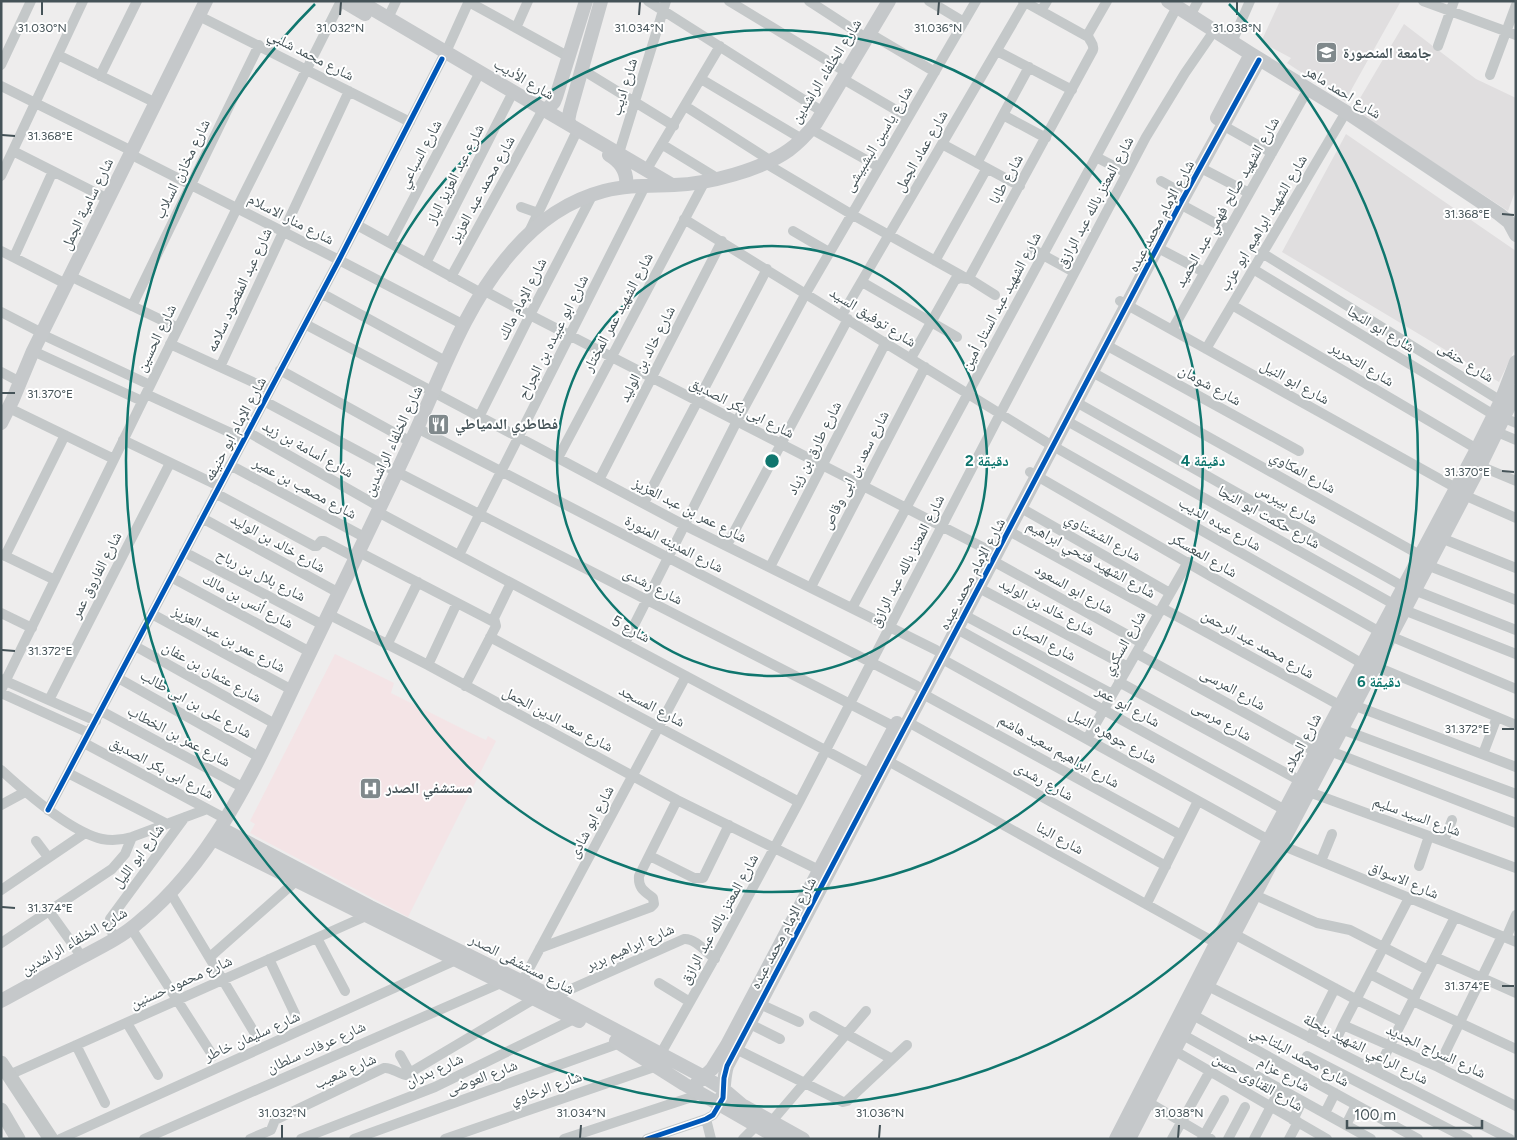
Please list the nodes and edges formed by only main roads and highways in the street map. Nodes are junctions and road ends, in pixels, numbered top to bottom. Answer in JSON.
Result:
{"nodes":[{"id":1,"x":206,"y":1,"type":"edge"},
{"id":2,"x":342,"y":1,"type":"edge"},
{"id":3,"x":359,"y":1,"type":"edge"},
{"id":4,"x":586,"y":1,"type":"edge"},
{"id":5,"x":601,"y":1,"type":"edge"},
{"id":6,"x":889,"y":1,"type":"edge"},
{"id":7,"x":1173,"y":4,"type":"edge"},
{"id":8,"x":444,"y":55,"type":"junction"},
{"id":9,"x":1255,"y":57,"type":"junction"},
{"id":10,"x":543,"y":113,"type":"junction"},
{"id":11,"x":572,"y":130,"type":"junction"},
{"id":12,"x":647,"y":169,"type":"junction"},
{"id":13,"x":626,"y":182,"type":"junction"},
{"id":14,"x":672,"y":185,"type":"junction"},
{"id":15,"x":1180,"y":197,"type":"junction"},
{"id":16,"x":1516,"y":213,"type":"edge"},
{"id":17,"x":1499,"y":214,"type":"junction"},
{"id":18,"x":1515,"y":234,"type":"edge"},
{"id":19,"x":1124,"y":303,"type":"junction"},
{"id":20,"x":1516,"y":362,"type":"edge"},
{"id":21,"x":1511,"y":397,"type":"edge"},
{"id":22,"x":1505,"y":418,"type":"edge"},
{"id":23,"x":1,"y":423,"type":"edge"},
{"id":24,"x":1050,"y":444,"type":"junction"},
{"id":25,"x":1034,"y":474,"type":"junction"},
{"id":26,"x":1460,"y":492,"type":"junction"},
{"id":27,"x":991,"y":556,"type":"junction"},
{"id":28,"x":1424,"y":560,"type":"junction"},
{"id":29,"x":939,"y":654,"type":"junction"},
{"id":30,"x":1346,"y":704,"type":"junction"},
{"id":31,"x":892,"y":742,"type":"junction"},
{"id":32,"x":1323,"y":752,"type":"junction"},
{"id":33,"x":1307,"y":787,"type":"junction"},
{"id":34,"x":220,"y":828,"type":"junction"},
{"id":35,"x":1275,"y":842,"type":"junction"},
{"id":36,"x":1214,"y":961,"type":"junction"},
{"id":37,"x":1,"y":1001,"type":"edge"},
{"id":38,"x":659,"y":1060,"type":"junction"},
{"id":39,"x":722,"y":1063,"type":"junction"},
{"id":40,"x":5,"y":1069,"type":"edge"},
{"id":41,"x":699,"y":1075,"type":"junction"},
{"id":42,"x":722,"y":1088,"type":"junction"},
{"id":43,"x":692,"y":1089,"type":"junction"},
{"id":44,"x":729,"y":1105,"type":"junction"},
{"id":45,"x":1,"y":1110,"type":"edge"},
{"id":46,"x":37,"y":1118,"type":"junction"},
{"id":47,"x":18,"y":1139,"type":"edge"},
{"id":48,"x":38,"y":1139,"type":"edge"},
{"id":49,"x":51,"y":1139,"type":"edge"},
{"id":50,"x":780,"y":1139,"type":"edge"},
{"id":51,"x":803,"y":1139,"type":"edge"},
{"id":52,"x":1116,"y":1139,"type":"edge"},
{"id":53,"x":1129,"y":1139,"type":"edge"}],
"edges":[{"from":1,"to":23,"type":"main road","name":"شارع سامية الجمل"},
{"from":2,"to":8,"type":"main road","name":"شارع الأديب"},
{"from":3,"to":8,"type":"main road","name":"شارع الأديب"},
{"from":4,"to":10,"type":"main road"},
{"from":5,"to":11,"type":"main road"},
{"from":6,"to":14,"type":"main road","name":"شارع الخلفاء الراشدين"},
{"from":7,"to":9,"type":"main road","name":"شارع احمد ماهر"},
{"from":8,"to":10,"type":"main road","name":"شارع الأديب"},
{"from":8,"to":10,"type":"main road","name":"شارع الأديب"},
{"from":9,"to":15,"type":"main road","name":"شارع الإمام محمد عبده"},
{"from":9,"to":15,"type":"main road","name":"شارع الإمام محمد عبده"},
{"from":9,"to":17,"type":"main road","name":"شارع احمد ماهر"},
{"from":10,"to":11,"type":"main road","name":"شارع الأديب"},
{"from":11,"to":12,"type":"main road","name":"شارع الأديب"},
{"from":11,"to":13,"type":"main road","name":"شارع الأديب"},
{"from":12,"to":13,"type":"main road"},
{"from":12,"to":14,"type":"main road","name":"شارع الأديب"},
{"from":13,"to":14,"type":"main road","name":"شارع الخلفاء الراشدين"},
{"from":13,"to":34,"type":"main road","name":"شارع الخلفاء الراشدين"},
{"from":15,"to":19,"type":"main road","name":"شارع الإمام محمد عبده"},
{"from":15,"to":19,"type":"main road","name":"شارع الإمام محمد عبده"},
{"from":16,"to":17,"type":"main road"},
{"from":17,"to":18,"type":"main road","name":"شارع احمد ماهر"},
{"from":19,"to":24,"type":"main road","name":"شارع الإمام محمد عبده"},
{"from":19,"to":24,"type":"main road","name":"شارع الإمام محمد عبده"},
{"from":20,"to":21,"type":"main road","name":"شارع الجلاء"},
{"from":21,"to":22,"type":"main road","name":"شارع الجلاء"},
{"from":22,"to":26,"type":"main road","name":"شارع الجلاء"},
{"from":22,"to":26,"type":"main road","name":"شارع الجلاء"},
{"from":24,"to":25,"type":"main road","name":"شارع الإمام محمد عبده"},
{"from":25,"to":27,"type":"main road","name":"شارع الإمام محمد عبده"},
{"from":25,"to":27,"type":"main road","name":"شارع الإمام محمد عبده"},
{"from":26,"to":28,"type":"main road","name":"شارع الجلاء"},
{"from":26,"to":28,"type":"main road","name":"شارع الجلاء"},
{"from":27,"to":29,"type":"main road","name":"شارع الإمام محمد عبده"},
{"from":27,"to":29,"type":"main road","name":"شارع الإمام محمد عبده"},
{"from":28,"to":30,"type":"main road","name":"شارع الجلاء"},
{"from":29,"to":31,"type":"main road","name":"شارع الإمام محمد عبده"},
{"from":30,"to":32,"type":"main road","name":"شارع الجلاء"},
{"from":30,"to":32,"type":"main road","name":"شارع الجلاء"},
{"from":31,"to":39,"type":"main road","name":"شارع الإمام محمد عبده"},
{"from":31,"to":39,"type":"main road","name":"شارع الإمام محمد عبده"},
{"from":32,"to":33,"type":"main road","name":"شارع الجلاء"},
{"from":33,"to":35,"type":"main road","name":"شارع الجلاء"},
{"from":33,"to":35,"type":"main road","name":"شارع الجلاء"},
{"from":34,"to":37,"type":"main road","name":"شارع الخلفاء الراشدين"},
{"from":34,"to":38,"type":"main road","name":"شارع مستشفى الصدر"},
{"from":34,"to":38,"type":"main road","name":"شارع مستشفى الصدر"},
{"from":35,"to":36,"type":"main road","name":"شارع الجلاء"},
{"from":35,"to":36,"type":"main road","name":"شارع الجلاء"},
{"from":36,"to":52,"type":"main road","name":"شارع الجلاء"},
{"from":36,"to":53,"type":"main road","name":"شارع الجلاء"},
{"from":38,"to":41,"type":"main road","name":"شارع مستشفى الصدر"},
{"from":38,"to":43,"type":"main road","name":"شارع مستشفى الصدر"},
{"from":39,"to":41,"type":"main road","name":"شارع الإمام محمد عبده"},
{"from":39,"to":42,"type":"main road","name":"شارع الإمام محمد عبده"},
{"from":40,"to":46,"type":"main road"},
{"from":41,"to":42,"type":"main road","name":"شارع مستشفى الصدر"},
{"from":41,"to":43,"type":"main road","name":"شارع الإمام محمد عبده"},
{"from":42,"to":44,"type":"main road","name":"شارع الإمام محمد عبده"},
{"from":43,"to":44,"type":"main road","name":"شارع مستشفى الصدر"},
{"from":44,"to":50,"type":"main road","name":"شارع مستشفى الصدر"},
{"from":44,"to":51,"type":"main road","name":"شارع مستشفى الصدر"},
{"from":45,"to":47,"type":"main road"},
{"from":46,"to":48,"type":"main road"},
{"from":46,"to":49,"type":"main road"}]}
